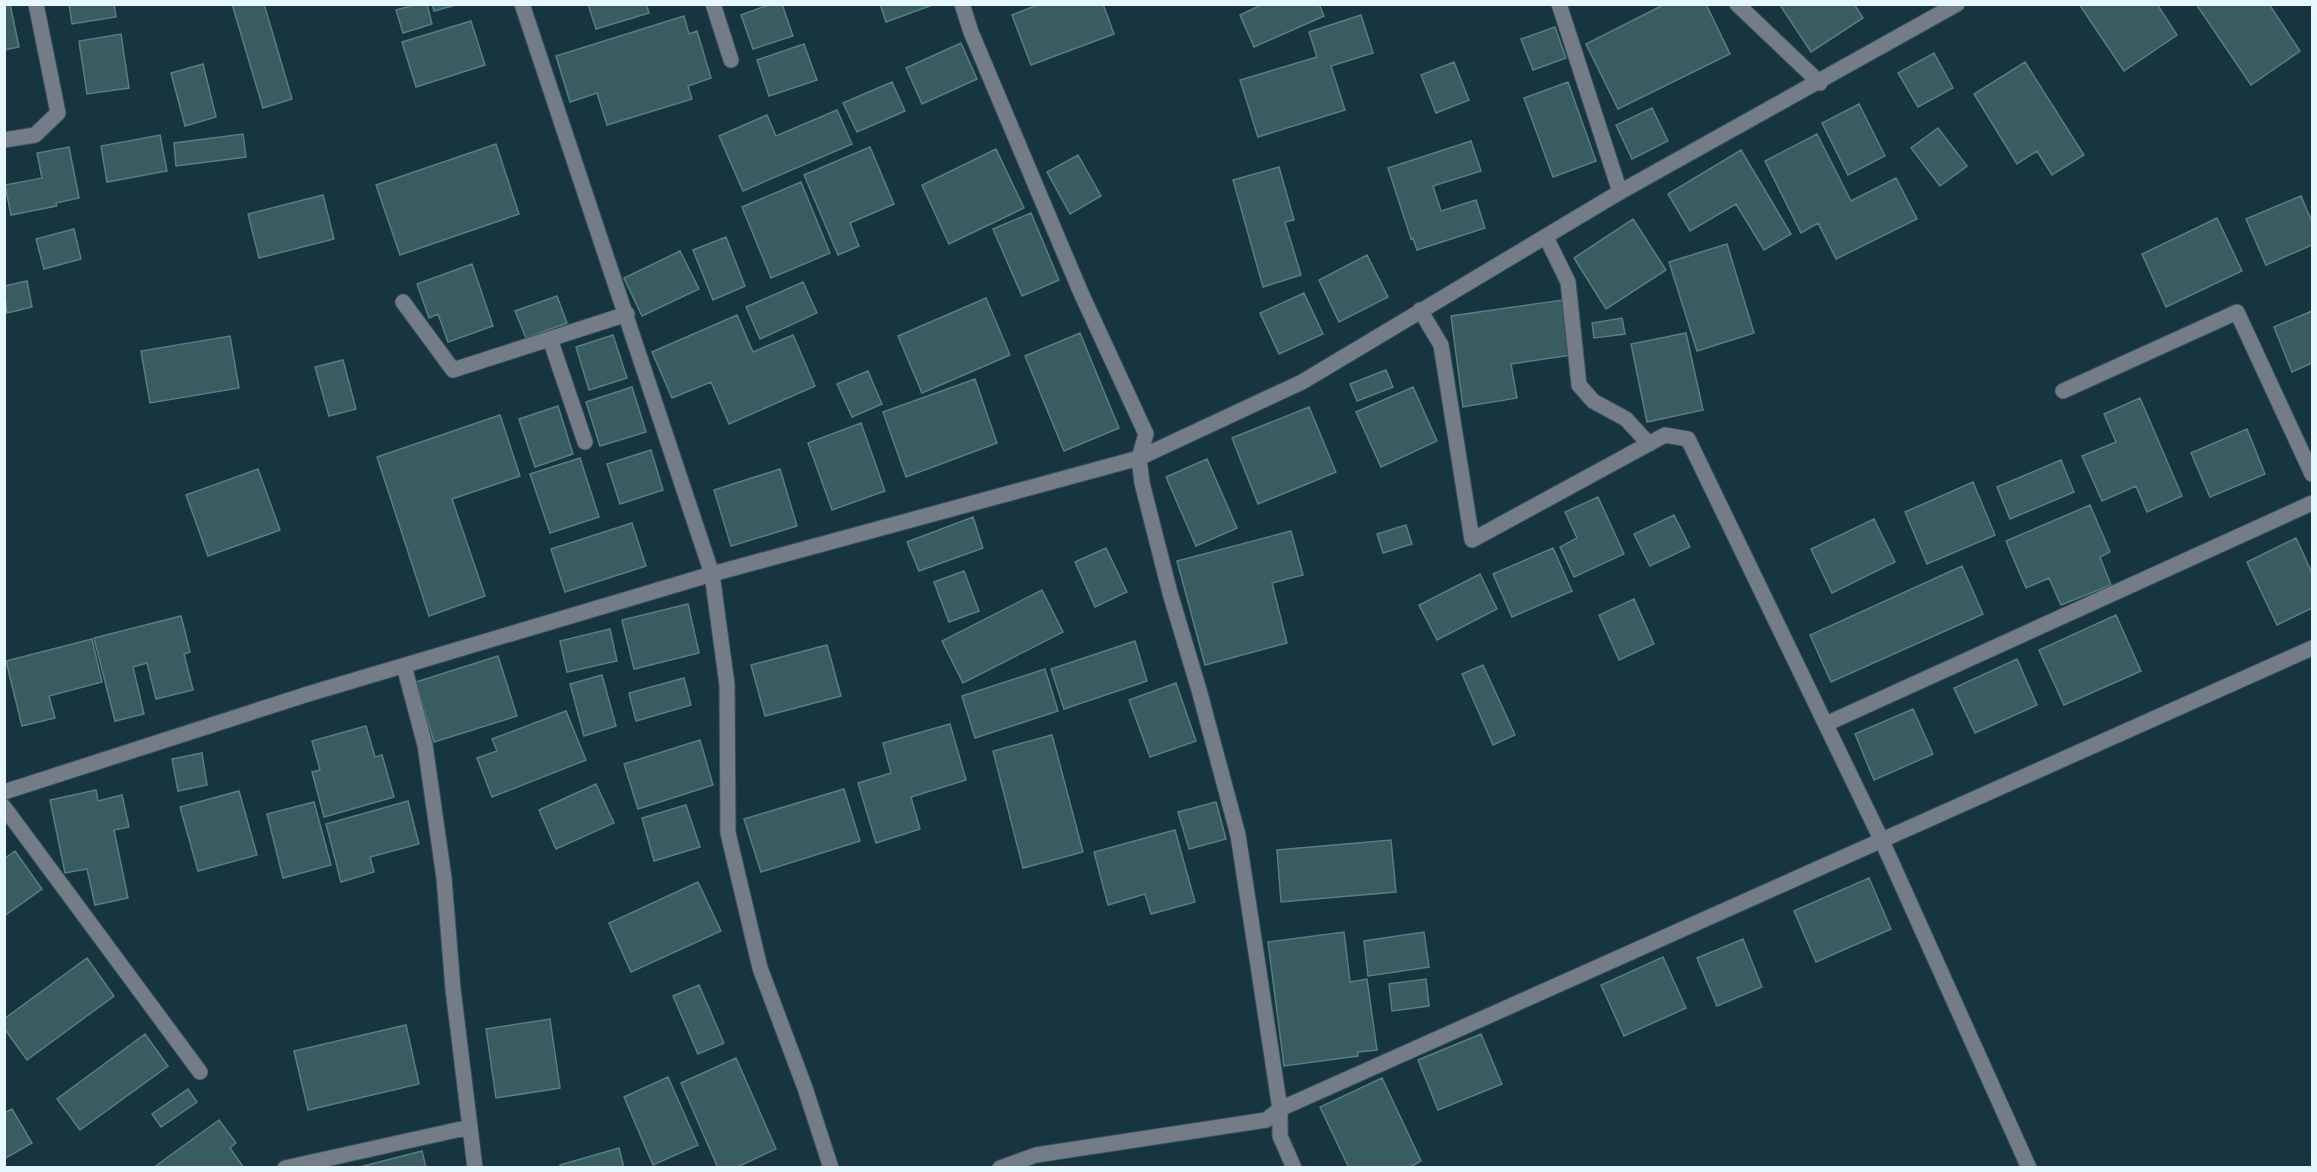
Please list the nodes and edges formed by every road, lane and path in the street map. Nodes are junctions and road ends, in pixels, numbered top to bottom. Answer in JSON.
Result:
{"nodes":[{"id":1,"x":36,"y":4,"type":"edge"},
{"id":2,"x":522,"y":4,"type":"edge"},
{"id":3,"x":713,"y":4,"type":"edge"},
{"id":4,"x":962,"y":4,"type":"edge"},
{"id":5,"x":1558,"y":4,"type":"edge"},
{"id":6,"x":1737,"y":4,"type":"edge"},
{"id":7,"x":1957,"y":4,"type":"edge"},
{"id":8,"x":731,"y":60,"type":"dead end"},
{"id":9,"x":1820,"y":82,"type":"junction"},
{"id":10,"x":4,"y":140,"type":"edge"},
{"id":11,"x":1620,"y":192,"type":"junction"},
{"id":12,"x":1546,"y":237,"type":"junction"},
{"id":13,"x":403,"y":302,"type":"dead end"},
{"id":14,"x":1420,"y":310,"type":"junction"},
{"id":15,"x":627,"y":314,"type":"junction"},
{"id":16,"x":550,"y":339,"type":"junction"},
{"id":17,"x":2063,"y":391,"type":"dead end"},
{"id":18,"x":585,"y":442,"type":"dead end"},
{"id":19,"x":1649,"y":444,"type":"junction"},
{"id":20,"x":1139,"y":458,"type":"junction"},
{"id":21,"x":2313,"y":474,"type":"edge"},
{"id":22,"x":2313,"y":503,"type":"edge"},
{"id":23,"x":711,"y":574,"type":"junction"},
{"id":24,"x":2313,"y":648,"type":"edge"},
{"id":25,"x":404,"y":666,"type":"junction"},
{"id":26,"x":1826,"y":724,"type":"junction"},
{"id":27,"x":4,"y":792,"type":"edge"},
{"id":28,"x":4,"y":807,"type":"edge"},
{"id":29,"x":1882,"y":840,"type":"junction"},
{"id":30,"x":200,"y":1072,"type":"dead end"},
{"id":31,"x":1280,"y":1109,"type":"junction"},
{"id":32,"x":470,"y":1127,"type":"junction"},
{"id":33,"x":285,"y":1167,"type":"edge"},
{"id":34,"x":475,"y":1167,"type":"edge"},
{"id":35,"x":831,"y":1167,"type":"edge"},
{"id":36,"x":1000,"y":1167,"type":"edge"},
{"id":37,"x":1294,"y":1167,"type":"edge"},
{"id":38,"x":2029,"y":1167,"type":"edge"}],
"edges":[{"from":1,"to":10,"type":"street"},
{"from":2,"to":15,"type":"street"},
{"from":3,"to":8,"type":"street"},
{"from":4,"to":20,"type":"street"},
{"from":5,"to":11,"type":"street"},
{"from":6,"to":9,"type":"street"},
{"from":7,"to":9,"type":"street"},
{"from":9,"to":11,"type":"street"},
{"from":11,"to":12,"type":"street"},
{"from":12,"to":14,"type":"street"},
{"from":12,"to":19,"type":"street"},
{"from":13,"to":16,"type":"street"},
{"from":14,"to":19,"type":"street"},
{"from":14,"to":20,"type":"street"},
{"from":15,"to":16,"type":"street"},
{"from":15,"to":23,"type":"street"},
{"from":16,"to":18,"type":"street"},
{"from":17,"to":21,"type":"street"},
{"from":19,"to":26,"type":"street"},
{"from":20,"to":23,"type":"street"},
{"from":20,"to":31,"type":"street"},
{"from":22,"to":26,"type":"street"},
{"from":23,"to":25,"type":"street"},
{"from":23,"to":35,"type":"street"},
{"from":24,"to":29,"type":"street"},
{"from":25,"to":27,"type":"street"},
{"from":25,"to":32,"type":"street"},
{"from":26,"to":29,"type":"street"},
{"from":28,"to":30,"type":"street"},
{"from":29,"to":31,"type":"street"},
{"from":29,"to":38,"type":"street"},
{"from":31,"to":36,"type":"street"},
{"from":31,"to":37,"type":"street"},
{"from":32,"to":33,"type":"street"},
{"from":32,"to":34,"type":"street"}]}
